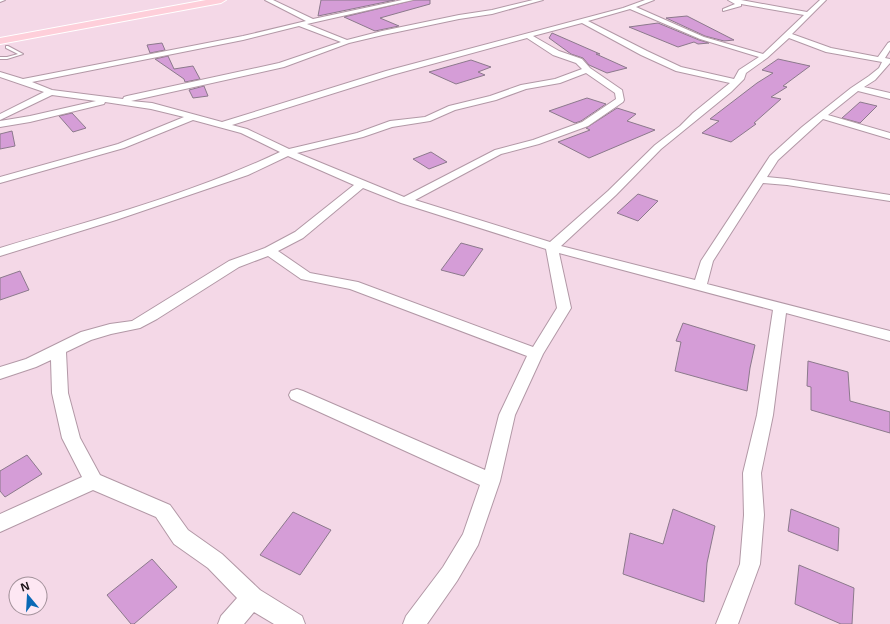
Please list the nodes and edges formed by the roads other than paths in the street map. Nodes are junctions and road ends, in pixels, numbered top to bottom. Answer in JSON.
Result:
{"nodes":[{"id":1,"x":206,"y":0,"type":"edge"},
{"id":2,"x":222,"y":0,"type":"edge"},
{"id":3,"x":268,"y":0,"type":"edge"},
{"id":4,"x":410,"y":0,"type":"edge"},
{"id":5,"x":540,"y":0,"type":"edge"},
{"id":6,"x":651,"y":0,"type":"edge"},
{"id":7,"x":732,"y":0,"type":"edge"},
{"id":8,"x":822,"y":0,"type":"edge"},
{"id":9,"x":630,"y":7,"type":"junction"},
{"id":10,"x":725,"y":10,"type":"dead end"},
{"id":11,"x":807,"y":14,"type":"junction"},
{"id":12,"x":582,"y":20,"type":"junction"},
{"id":13,"x":312,"y":21,"type":"junction"},
{"id":14,"x":300,"y":24,"type":"junction"},
{"id":15,"x":527,"y":35,"type":"junction"},
{"id":16,"x":787,"y":35,"type":"junction"},
{"id":17,"x":0,"y":38,"type":"edge"},
{"id":18,"x":347,"y":42,"type":"junction"},
{"id":19,"x":3,"y":44,"type":"edge"},
{"id":20,"x":890,"y":44,"type":"edge"},
{"id":21,"x":764,"y":56,"type":"junction"},
{"id":22,"x":0,"y":58,"type":"edge"},
{"id":23,"x":886,"y":61,"type":"edge"},
{"id":24,"x":587,"y":70,"type":"junction"},
{"id":25,"x":0,"y":74,"type":"edge"},
{"id":26,"x":20,"y":82,"type":"junction"},
{"id":27,"x":736,"y":82,"type":"junction"},
{"id":28,"x":6,"y":84,"type":"dead end"},
{"id":29,"x":857,"y":88,"type":"junction"},
{"id":30,"x":51,"y":92,"type":"junction"},
{"id":31,"x":890,"y":96,"type":"edge"},
{"id":32,"x":114,"y":101,"type":"junction"},
{"id":33,"x":822,"y":116,"type":"junction"},
{"id":34,"x":0,"y":117,"type":"edge"},
{"id":35,"x":192,"y":117,"type":"junction"},
{"id":36,"x":0,"y":124,"type":"edge"},
{"id":37,"x":222,"y":125,"type":"junction"},
{"id":38,"x":890,"y":136,"type":"edge"},
{"id":39,"x":288,"y":152,"type":"junction"},
{"id":40,"x":0,"y":180,"type":"edge"},
{"id":41,"x":760,"y":180,"type":"junction"},
{"id":42,"x":362,"y":184,"type":"junction"},
{"id":43,"x":890,"y":198,"type":"edge"},
{"id":44,"x":405,"y":201,"type":"junction"},
{"id":45,"x":552,"y":247,"type":"junction"},
{"id":46,"x":269,"y":251,"type":"junction"},
{"id":47,"x":0,"y":252,"type":"edge"},
{"id":48,"x":700,"y":285,"type":"junction"},
{"id":49,"x":780,"y":308,"type":"junction"},
{"id":50,"x":890,"y":336,"type":"edge"},
{"id":51,"x":58,"y":351,"type":"junction"},
{"id":52,"x":536,"y":354,"type":"junction"},
{"id":53,"x":0,"y":373,"type":"edge"},
{"id":54,"x":297,"y":395,"type":"dead end"},
{"id":55,"x":93,"y":481,"type":"junction"},
{"id":56,"x":491,"y":481,"type":"junction"},
{"id":57,"x":0,"y":524,"type":"edge"},
{"id":58,"x":252,"y":598,"type":"junction"},
{"id":59,"x":229,"y":624,"type":"edge"},
{"id":60,"x":294,"y":624,"type":"edge"},
{"id":61,"x":414,"y":624,"type":"edge"},
{"id":62,"x":727,"y":624,"type":"edge"}],
"edges":[{"from":1,"to":17,"type":"highway"},
{"from":2,"to":19,"type":"highway"},
{"from":3,"to":13,"type":"street"},
{"from":4,"to":13,"type":"street"},
{"from":5,"to":18,"type":"street"},
{"from":6,"to":9,"type":"street"},
{"from":7,"to":10,"type":"street"},
{"from":7,"to":11,"type":"street"},
{"from":8,"to":11,"type":"street"},
{"from":9,"to":12,"type":"street"},
{"from":9,"to":21,"type":"street"},
{"from":11,"to":16,"type":"street"},
{"from":12,"to":15,"type":"street"},
{"from":12,"to":27,"type":"street"},
{"from":13,"to":14,"type":"street"},
{"from":14,"to":18,"type":"street"},
{"from":14,"to":26,"type":"street"},
{"from":15,"to":24,"type":"street"},
{"from":15,"to":37,"type":"street"},
{"from":16,"to":21,"type":"street"},
{"from":16,"to":23,"type":"street"},
{"from":18,"to":32,"type":"street"},
{"from":19,"to":22,"type":"lane"},
{"from":20,"to":23,"type":"street"},
{"from":21,"to":27,"type":"street"},
{"from":23,"to":29,"type":"street"},
{"from":24,"to":39,"type":"street"},
{"from":24,"to":44,"type":"street"},
{"from":25,"to":26,"type":"street"},
{"from":26,"to":28,"type":"street"},
{"from":26,"to":30,"type":"street"},
{"from":27,"to":45,"type":"street"},
{"from":29,"to":31,"type":"street"},
{"from":29,"to":33,"type":"street"},
{"from":30,"to":32,"type":"street"},
{"from":30,"to":34,"type":"street"},
{"from":32,"to":35,"type":"street"},
{"from":32,"to":36,"type":"street"},
{"from":33,"to":38,"type":"street"},
{"from":33,"to":41,"type":"street"},
{"from":35,"to":37,"type":"street"},
{"from":35,"to":40,"type":"street"},
{"from":37,"to":39,"type":"street"},
{"from":39,"to":42,"type":"street"},
{"from":39,"to":47,"type":"street"},
{"from":41,"to":43,"type":"street"},
{"from":41,"to":48,"type":"street"},
{"from":42,"to":44,"type":"street"},
{"from":42,"to":46,"type":"street"},
{"from":44,"to":45,"type":"street"},
{"from":45,"to":48,"type":"street"},
{"from":45,"to":52,"type":"street"},
{"from":46,"to":51,"type":"street"},
{"from":46,"to":52,"type":"street"},
{"from":48,"to":49,"type":"street"},
{"from":49,"to":50,"type":"street"},
{"from":49,"to":62,"type":"street"},
{"from":51,"to":53,"type":"street"},
{"from":51,"to":55,"type":"street"},
{"from":52,"to":56,"type":"street"},
{"from":54,"to":56,"type":"street"},
{"from":55,"to":57,"type":"street"},
{"from":55,"to":58,"type":"street"},
{"from":56,"to":61,"type":"street"},
{"from":58,"to":59,"type":"street"},
{"from":58,"to":60,"type":"street"}]}
